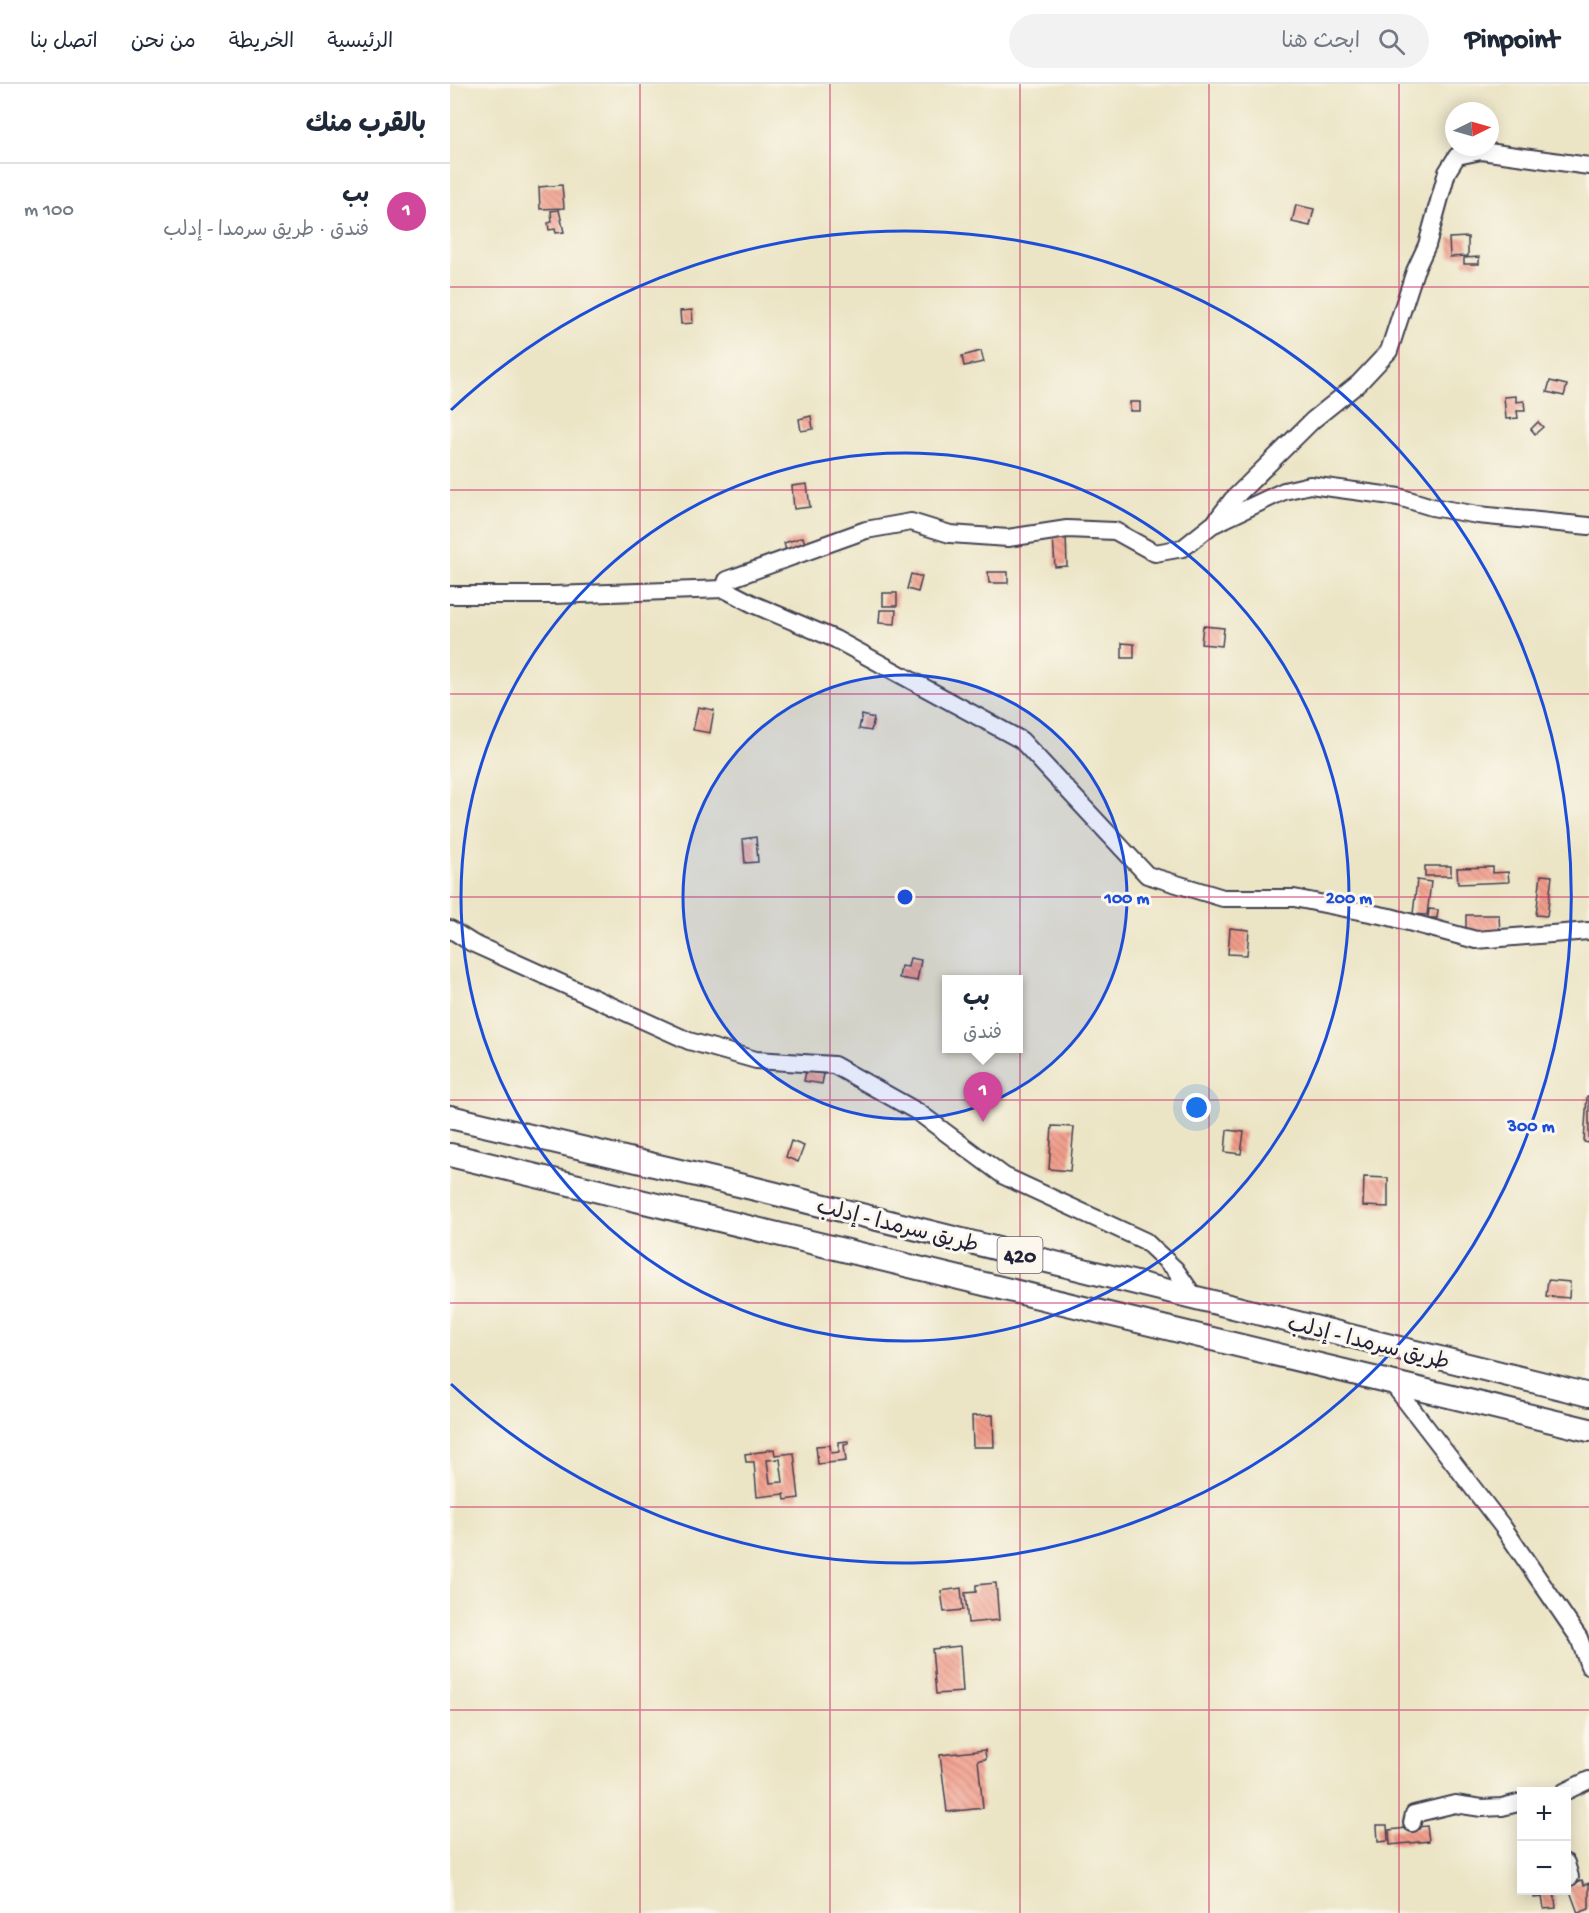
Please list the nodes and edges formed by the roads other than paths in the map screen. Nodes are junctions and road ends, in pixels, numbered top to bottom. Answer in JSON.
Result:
{"nodes":[{"id":1,"x":1589,"y":166,"type":"edge"},
{"id":2,"x":1212,"y":525,"type":"junction"},
{"id":3,"x":1589,"y":526,"type":"edge"},
{"id":4,"x":724,"y":588,"type":"junction"},
{"id":5,"x":450,"y":595,"type":"edge"},
{"id":6,"x":450,"y":929,"type":"edge"},
{"id":7,"x":1589,"y":931,"type":"edge"},
{"id":8,"x":450,"y":1117,"type":"edge"},
{"id":9,"x":450,"y":1155,"type":"edge"},
{"id":10,"x":756,"y":1189,"type":"junction"},
{"id":11,"x":750,"y":1226,"type":"junction"},
{"id":12,"x":1195,"y":1298,"type":"junction"},
{"id":13,"x":1392,"y":1383,"type":"junction"},
{"id":14,"x":1589,"y":1395,"type":"edge"},
{"id":15,"x":1589,"y":1430,"type":"edge"},
{"id":16,"x":1589,"y":1666,"type":"edge"},
{"id":17,"x":1589,"y":1780,"type":"edge"},
{"id":18,"x":1571,"y":1787,"type":"edge"},
{"id":19,"x":1517,"y":1803,"type":"edge"},
{"id":20,"x":1412,"y":1823,"type":"dead end"}],
"edges":[{"from":1,"to":2,"type":"street"},
{"from":2,"to":3,"type":"street"},
{"from":2,"to":4,"type":"street"},
{"from":4,"to":5,"type":"street"},
{"from":4,"to":7,"type":"street"},
{"from":6,"to":12,"type":"street"},
{"from":8,"to":10,"type":"highway","name":"طريق سرمدا - إدلب","number":"420"},
{"from":9,"to":11,"type":"highway","name":"طريق سرمدا - إدلب","number":"420"},
{"from":10,"to":11,"type":"highway"},
{"from":10,"to":12,"type":"highway","name":"طريق سرمدا - إدلب","number":"420"},
{"from":11,"to":13,"type":"highway","name":"طريق سرمدا - إدلب","number":"420"},
{"from":12,"to":14,"type":"highway","name":"طريق سرمدا - إدلب","number":"420"},
{"from":13,"to":15,"type":"highway","name":"طريق سرمدا - إدلب","number":"420"},
{"from":13,"to":16,"type":"street"},
{"from":17,"to":18,"type":"street"},
{"from":19,"to":20,"type":"street"}]}
